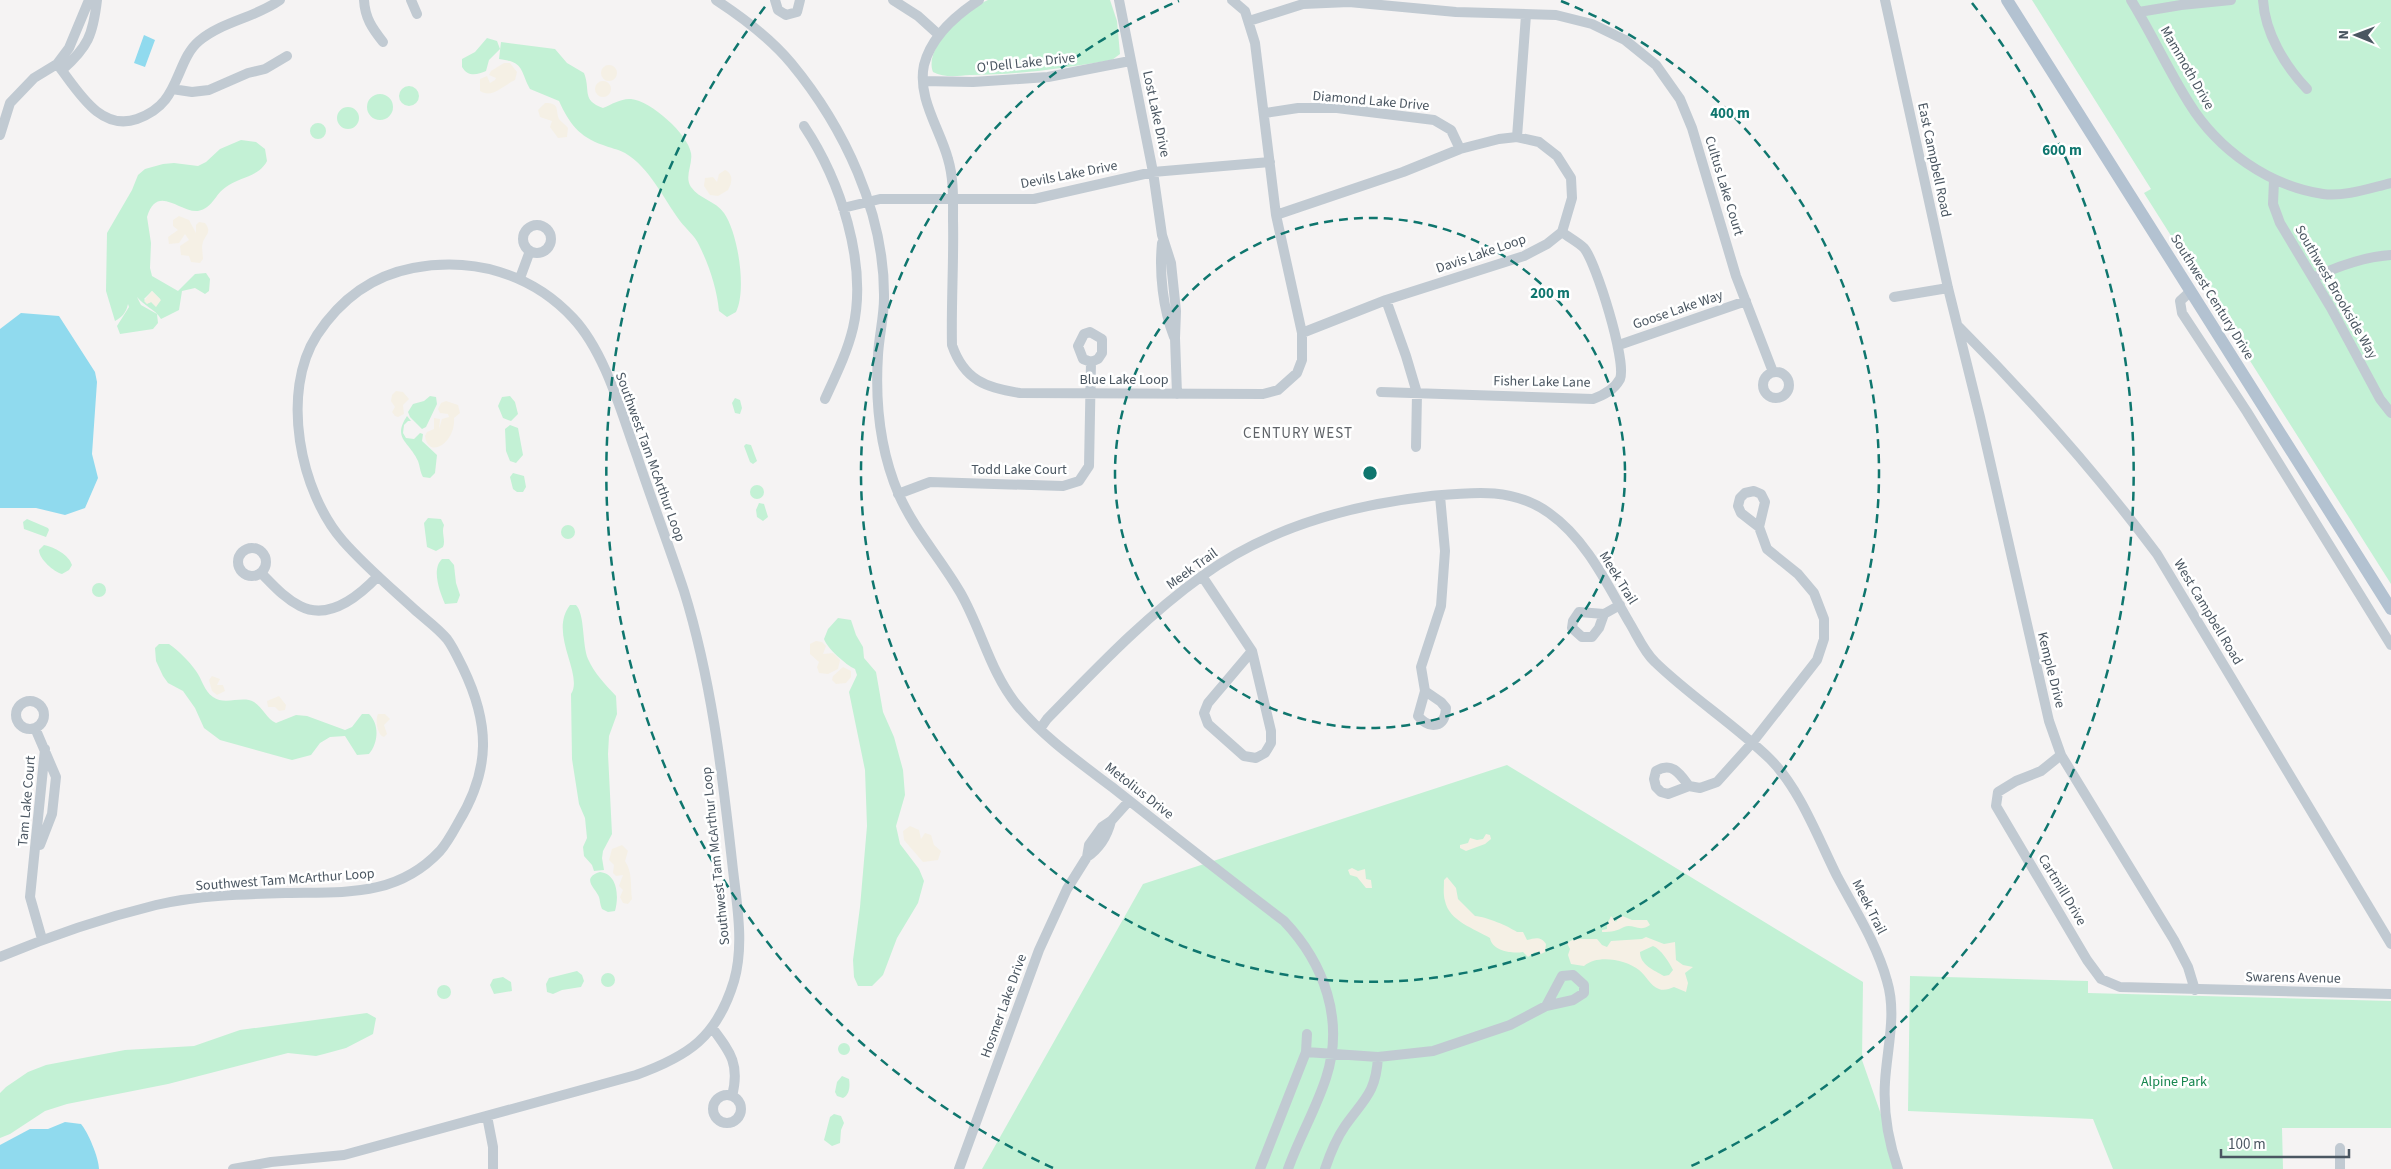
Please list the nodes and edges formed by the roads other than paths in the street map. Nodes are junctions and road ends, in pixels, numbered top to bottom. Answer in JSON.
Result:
{"nodes":[{"id":1,"x":89,"y":0,"type":"edge"},
{"id":2,"x":97,"y":0,"type":"edge"},
{"id":3,"x":280,"y":0,"type":"edge"},
{"id":4,"x":364,"y":0,"type":"edge"},
{"id":5,"x":411,"y":0,"type":"edge"},
{"id":6,"x":716,"y":0,"type":"edge"},
{"id":7,"x":775,"y":0,"type":"edge"},
{"id":8,"x":800,"y":0,"type":"edge"},
{"id":9,"x":893,"y":0,"type":"edge"},
{"id":10,"x":980,"y":0,"type":"edge"},
{"id":11,"x":1119,"y":0,"type":"edge"},
{"id":12,"x":1232,"y":0,"type":"edge"},
{"id":13,"x":1885,"y":0,"type":"edge"},
{"id":14,"x":2007,"y":0,"type":"edge"},
{"id":15,"x":2131,"y":0,"type":"edge"},
{"id":16,"x":2231,"y":0,"type":"edge"},
{"id":17,"x":2263,"y":0,"type":"edge"},
{"id":18,"x":2215,"y":1,"type":"edge"},
{"id":19,"x":1396,"y":4,"type":"edge"},
{"id":20,"x":2139,"y":12,"type":"junction"},
{"id":21,"x":417,"y":14,"type":"dead end"},
{"id":22,"x":1526,"y":15,"type":"junction"},
{"id":23,"x":1249,"y":21,"type":"junction"},
{"id":24,"x":939,"y":35,"type":"junction"},
{"id":25,"x":383,"y":42,"type":"dead end"},
{"id":26,"x":286,"y":56,"type":"dead end"},
{"id":27,"x":1130,"y":61,"type":"junction"},
{"id":28,"x":59,"y":67,"type":"junction"},
{"id":29,"x":924,"y":81,"type":"junction"},
{"id":30,"x":172,"y":89,"type":"junction"},
{"id":31,"x":2307,"y":90,"type":"dead end"},
{"id":32,"x":1265,"y":113,"type":"junction"},
{"id":33,"x":804,"y":126,"type":"dead end"},
{"id":34,"x":0,"y":135,"type":"edge"},
{"id":35,"x":1517,"y":137,"type":"junction"},
{"id":36,"x":1460,"y":149,"type":"junction"},
{"id":37,"x":1270,"y":162,"type":"junction"},
{"id":38,"x":1153,"y":172,"type":"junction"},
{"id":39,"x":2274,"y":180,"type":"junction"},
{"id":40,"x":2391,"y":184,"type":"edge"},
{"id":41,"x":868,"y":200,"type":"junction"},
{"id":42,"x":953,"y":200,"type":"junction"},
{"id":43,"x":844,"y":208,"type":"junction"},
{"id":44,"x":1276,"y":215,"type":"junction"},
{"id":45,"x":1562,"y":232,"type":"junction"},
{"id":46,"x":530,"y":251,"type":"dead end"},
{"id":47,"x":2391,"y":255,"type":"edge"},
{"id":48,"x":520,"y":278,"type":"junction"},
{"id":49,"x":2313,"y":278,"type":"junction"},
{"id":50,"x":1948,"y":288,"type":"junction"},
{"id":51,"x":2191,"y":291,"type":"junction"},
{"id":52,"x":1894,"y":297,"type":"dead end"},
{"id":53,"x":1386,"y":300,"type":"junction"},
{"id":54,"x":1746,"y":301,"type":"junction"},
{"id":55,"x":1958,"y":326,"type":"junction"},
{"id":56,"x":1302,"y":333,"type":"junction"},
{"id":57,"x":1619,"y":345,"type":"junction"},
{"id":58,"x":1091,"y":362,"type":"dead end"},
{"id":59,"x":1773,"y":372,"type":"dead end"},
{"id":60,"x":1381,"y":392,"type":"dead end"},
{"id":61,"x":1092,"y":393,"type":"junction"},
{"id":62,"x":1416,"y":393,"type":"junction"},
{"id":63,"x":1177,"y":394,"type":"junction"},
{"id":64,"x":825,"y":399,"type":"dead end"},
{"id":65,"x":2391,"y":413,"type":"edge"},
{"id":66,"x":1416,"y":447,"type":"dead end"},
{"id":67,"x":898,"y":494,"type":"junction"},
{"id":68,"x":1440,"y":496,"type":"junction"},
{"id":69,"x":1759,"y":527,"type":"dead end"},
{"id":70,"x":260,"y":573,"type":"dead end"},
{"id":71,"x":378,"y":576,"type":"junction"},
{"id":72,"x":1202,"y":576,"type":"junction"},
{"id":73,"x":1620,"y":605,"type":"junction"},
{"id":74,"x":2391,"y":610,"type":"edge"},
{"id":75,"x":1604,"y":614,"type":"dead end"},
{"id":76,"x":2391,"y":645,"type":"edge"},
{"id":77,"x":1252,"y":651,"type":"junction"},
{"id":78,"x":1425,"y":691,"type":"dead end"},
{"id":79,"x":35,"y":728,"type":"dead end"},
{"id":80,"x":1040,"y":729,"type":"junction"},
{"id":81,"x":1752,"y":743,"type":"junction"},
{"id":82,"x":2061,"y":755,"type":"junction"},
{"id":83,"x":1689,"y":786,"type":"dead end"},
{"id":84,"x":1129,"y":801,"type":"junction"},
{"id":85,"x":42,"y":939,"type":"junction"},
{"id":86,"x":2391,"y":944,"type":"edge"},
{"id":87,"x":0,"y":957,"type":"edge"},
{"id":88,"x":2195,"y":990,"type":"junction"},
{"id":89,"x":2391,"y":994,"type":"edge"},
{"id":90,"x":1546,"y":1006,"type":"dead end"},
{"id":91,"x":713,"y":1029,"type":"junction"},
{"id":92,"x":1308,"y":1034,"type":"dead end"},
{"id":93,"x":1306,"y":1052,"type":"junction"},
{"id":94,"x":1332,"y":1054,"type":"junction"},
{"id":95,"x":1378,"y":1057,"type":"junction"},
{"id":96,"x":732,"y":1096,"type":"dead end"},
{"id":97,"x":487,"y":1116,"type":"junction"},
{"id":98,"x":2340,"y":1148,"type":"dead end"},
{"id":99,"x":272,"y":1165,"type":"edge"},
{"id":100,"x":233,"y":1169,"type":"edge"},
{"id":101,"x":493,"y":1169,"type":"edge"},
{"id":102,"x":959,"y":1169,"type":"edge"},
{"id":103,"x":1260,"y":1169,"type":"edge"},
{"id":104,"x":1288,"y":1169,"type":"edge"},
{"id":105,"x":1325,"y":1169,"type":"edge"},
{"id":106,"x":1898,"y":1169,"type":"edge"},
{"id":107,"x":2340,"y":1169,"type":"edge"}],
"edges":[{"from":1,"to":28,"type":"street"},
{"from":2,"to":28,"type":"street"},
{"from":3,"to":30,"type":"street"},
{"from":4,"to":25,"type":"street"},
{"from":5,"to":21,"type":"street"},
{"from":6,"to":41,"type":"street","name":"Metolius Drive"},
{"from":7,"to":8,"type":"street"},
{"from":9,"to":24,"type":"street"},
{"from":10,"to":24,"type":"street","name":"Blue Lake Loop"},
{"from":11,"to":27,"type":"street","name":"Lost Lake Drive"},
{"from":12,"to":23,"type":"street","name":"Blue Lake Loop"},
{"from":13,"to":50,"type":"street","name":"East Campbell Road"},
{"from":14,"to":51,"type":"main road","name":"Southwest Century Drive"},
{"from":15,"to":20,"type":"street","name":"Mammoth Drive"},
{"from":16,"to":18,"type":"street"},
{"from":17,"to":31,"type":"street"},
{"from":18,"to":20,"type":"street"},
{"from":19,"to":22,"type":"street","name":"Cultus Lake Court"},
{"from":19,"to":23,"type":"street","name":"Cultus Lake Court"},
{"from":20,"to":39,"type":"street","name":"Mammoth Drive"},
{"from":22,"to":35,"type":"street"},
{"from":22,"to":54,"type":"street","name":"Cultus Lake Court"},
{"from":23,"to":32,"type":"street","name":"Blue Lake Loop"},
{"from":24,"to":29,"type":"street","name":"Blue Lake Loop"},
{"from":26,"to":30,"type":"street"},
{"from":27,"to":29,"type":"street","name":"O'Dell Lake Drive"},
{"from":27,"to":38,"type":"street","name":"Lost Lake Drive"},
{"from":28,"to":30,"type":"street"},
{"from":28,"to":34,"type":"street"},
{"from":29,"to":42,"type":"street","name":"Blue Lake Loop"},
{"from":32,"to":36,"type":"street","name":"Diamond Lake Drive"},
{"from":32,"to":37,"type":"street","name":"Blue Lake Loop"},
{"from":33,"to":43,"type":"street"},
{"from":35,"to":36,"type":"street"},
{"from":35,"to":45,"type":"street"},
{"from":36,"to":44,"type":"street"},
{"from":37,"to":38,"type":"street","name":"Devils Lake Drive"},
{"from":37,"to":44,"type":"street","name":"Blue Lake Loop"},
{"from":38,"to":42,"type":"street","name":"Devils Lake Drive"},
{"from":38,"to":63,"type":"street","name":"Lost Lake Drive"},
{"from":39,"to":40,"type":"street","name":"Mammoth Drive"},
{"from":39,"to":49,"type":"street","name":"Southwest Brookside Way"},
{"from":41,"to":42,"type":"street","name":"Devils Lake Drive"},
{"from":41,"to":43,"type":"street","name":"Devils Lake Drive"},
{"from":41,"to":67,"type":"street","name":"Metolius Drive"},
{"from":42,"to":61,"type":"street","name":"Blue Lake Loop"},
{"from":43,"to":64,"type":"street"},
{"from":44,"to":56,"type":"street","name":"Blue Lake Loop"},
{"from":45,"to":53,"type":"street","name":"Davis Lake Loop"},
{"from":45,"to":57,"type":"street","name":"Fisher Lake Lane"},
{"from":46,"to":48,"type":"street"},
{"from":47,"to":49,"type":"street"},
{"from":48,"to":71,"type":"street","name":"Southwest Tam McArthur Loop"},
{"from":48,"to":91,"type":"street","name":"Southwest Tam McArthur Loop"},
{"from":49,"to":65,"type":"street","name":"Southwest Brookside Way"},
{"from":50,"to":52,"type":"street"},
{"from":50,"to":55,"type":"street","name":"East Campbell Road"},
{"from":51,"to":74,"type":"main road","name":"Southwest Century Drive"},
{"from":51,"to":76,"type":"street"},
{"from":53,"to":56,"type":"street","name":"Davis Lake Loop"},
{"from":53,"to":62,"type":"street"},
{"from":54,"to":57,"type":"street","name":"Goose Lake Way"},
{"from":54,"to":59,"type":"street","name":"Cultus Lake Court"},
{"from":55,"to":82,"type":"street","name":"Kemple Drive"},
{"from":55,"to":86,"type":"street","name":"West Campbell Road"},
{"from":56,"to":63,"type":"street","name":"Blue Lake Loop"},
{"from":57,"to":62,"type":"street","name":"Fisher Lake Lane"},
{"from":58,"to":61,"type":"street","name":"Todd Lake Court"},
{"from":60,"to":62,"type":"street","name":"Fisher Lake Lane"},
{"from":61,"to":63,"type":"street","name":"Blue Lake Loop"},
{"from":61,"to":67,"type":"street","name":"Todd Lake Court"},
{"from":62,"to":66,"type":"street"},
{"from":67,"to":80,"type":"street","name":"Metolius Drive"},
{"from":68,"to":72,"type":"street","name":"Meek Trail"},
{"from":68,"to":73,"type":"street","name":"Meek Trail"},
{"from":68,"to":78,"type":"street"},
{"from":69,"to":81,"type":"street"},
{"from":70,"to":71,"type":"street"},
{"from":71,"to":85,"type":"street","name":"Southwest Tam McArthur Loop"},
{"from":72,"to":77,"type":"street"},
{"from":72,"to":80,"type":"street","name":"Meek Trail"},
{"from":73,"to":75,"type":"street"},
{"from":73,"to":81,"type":"street","name":"Meek Trail"},
{"from":77,"to":77,"type":"street"},
{"from":79,"to":85,"type":"street","name":"Tam Lake Court"},
{"from":80,"to":84,"type":"street","name":"Metolius Drive"},
{"from":81,"to":83,"type":"street"},
{"from":81,"to":106,"type":"street","name":"Meek Trail"},
{"from":82,"to":88,"type":"street","name":"Kemple Drive"},
{"from":82,"to":88,"type":"street","name":"Cartmill Drive"},
{"from":84,"to":94,"type":"street","name":"Metolius Drive"},
{"from":84,"to":102,"type":"street","name":"Hosmer Lake Drive"},
{"from":85,"to":87,"type":"street","name":"Southwest Tam McArthur Loop"},
{"from":88,"to":89,"type":"street","name":"Swarens Avenue"},
{"from":90,"to":95,"type":"street"},
{"from":91,"to":96,"type":"street"},
{"from":91,"to":97,"type":"street","name":"Southwest Tam McArthur Loop"},
{"from":92,"to":93,"type":"street"},
{"from":93,"to":94,"type":"street"},
{"from":93,"to":103,"type":"street"},
{"from":94,"to":95,"type":"street"},
{"from":94,"to":104,"type":"street","name":"Metolius Drive"},
{"from":95,"to":105,"type":"street"},
{"from":97,"to":99,"type":"street","name":"Southwest Tam McArthur Loop"},
{"from":97,"to":101,"type":"street"},
{"from":98,"to":107,"type":"street"},
{"from":99,"to":100,"type":"street","name":"Southwest Tam McArthur Loop"}]}
